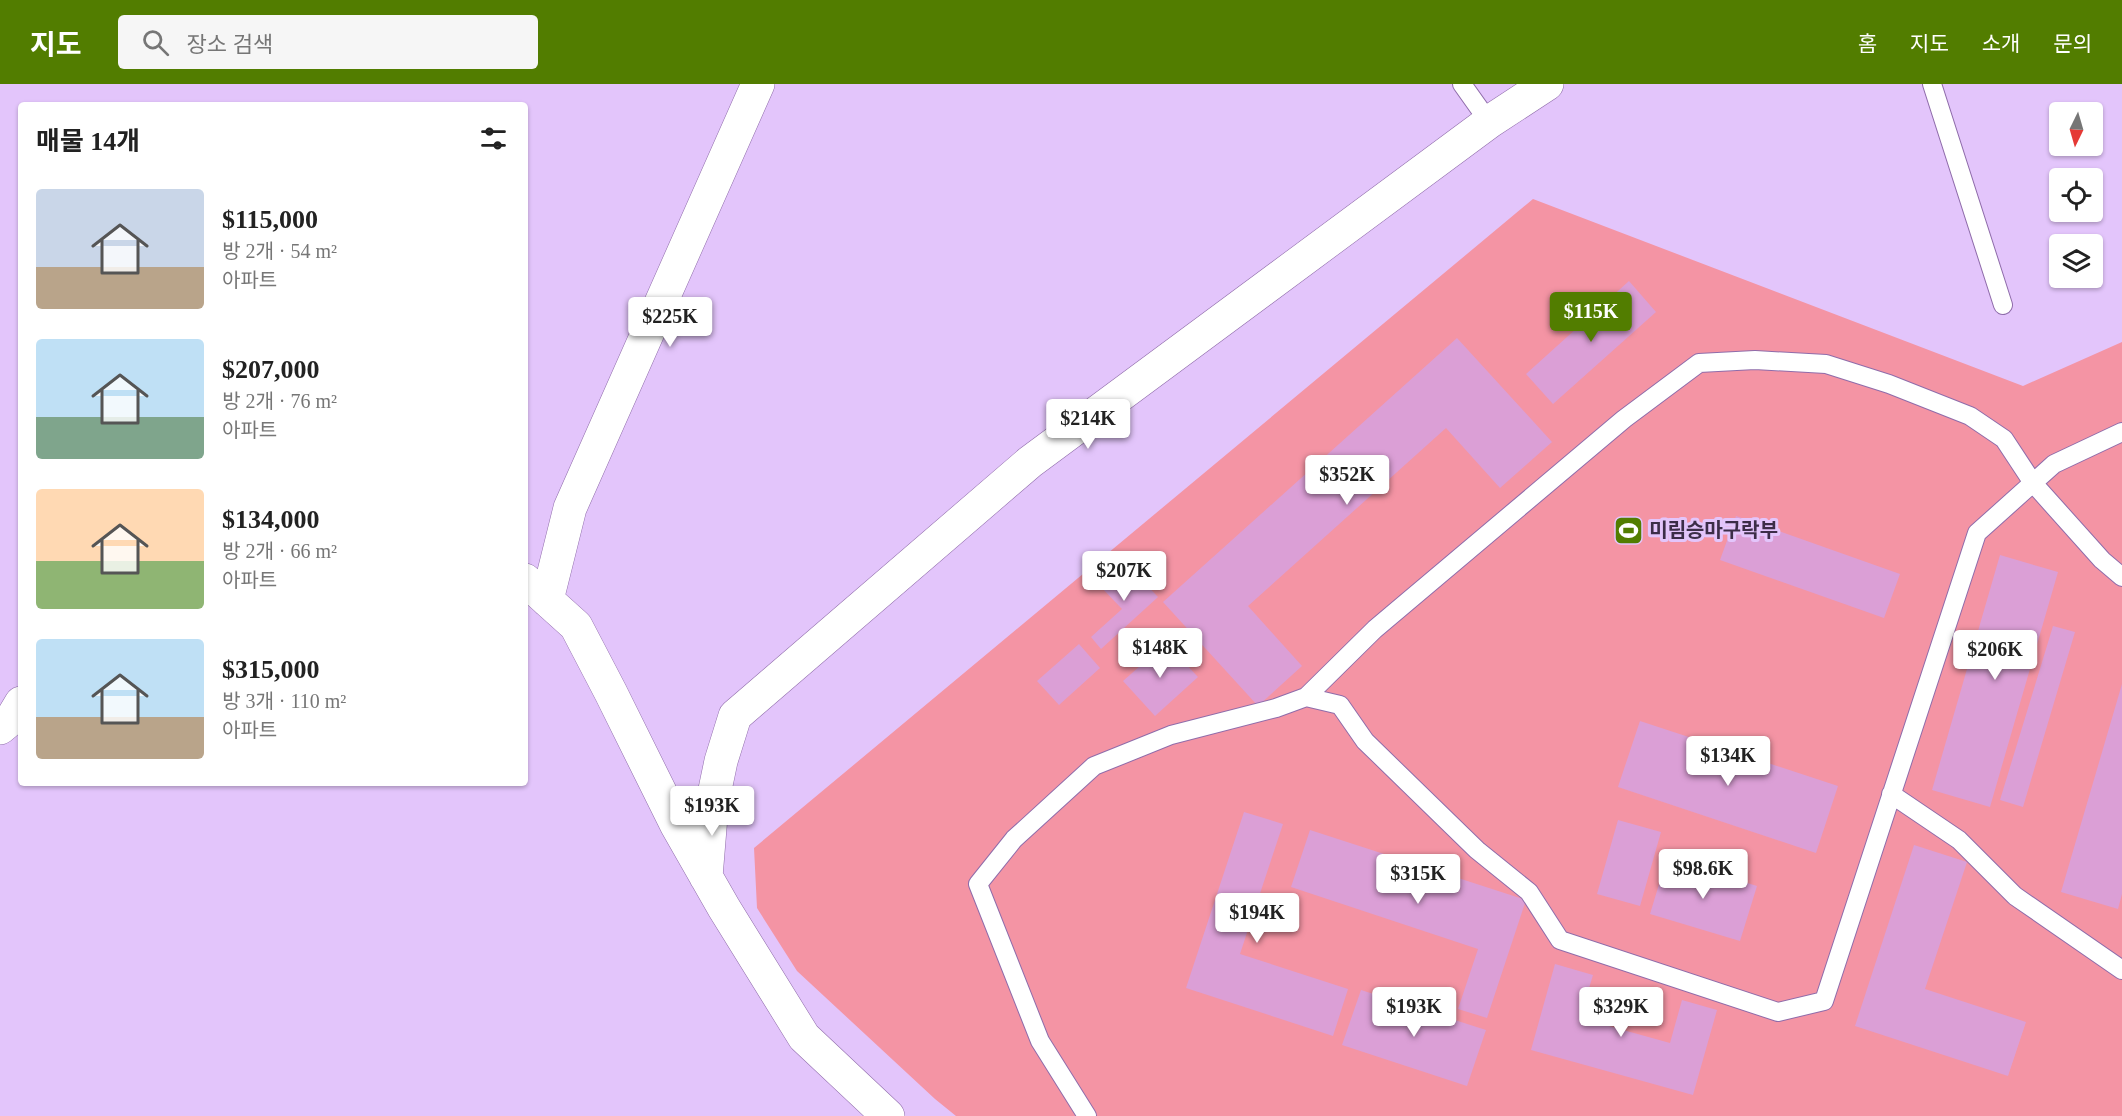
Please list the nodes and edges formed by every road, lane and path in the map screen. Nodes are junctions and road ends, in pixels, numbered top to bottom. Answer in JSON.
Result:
{"nodes":[{"id":1,"x":758,"y":84,"type":"edge"},
{"id":2,"x":1462,"y":84,"type":"edge"},
{"id":3,"x":1548,"y":84,"type":"edge"},
{"id":4,"x":1932,"y":84,"type":"edge"},
{"id":5,"x":1489,"y":122,"type":"junction"},
{"id":6,"x":2003,"y":305,"type":"dead end"},
{"id":7,"x":2122,"y":432,"type":"edge"},
{"id":8,"x":2033,"y":483,"type":"junction"},
{"id":9,"x":2122,"y":577,"type":"edge"},
{"id":10,"x":536,"y":590,"type":"edge"},
{"id":11,"x":1306,"y":697,"type":"junction"},
{"id":12,"x":18,"y":708,"type":"edge"},
{"id":13,"x":0,"y":728,"type":"edge"},
{"id":14,"x":1891,"y":794,"type":"junction"},
{"id":15,"x":706,"y":877,"type":"junction"},
{"id":16,"x":2122,"y":970,"type":"edge"},
{"id":17,"x":888,"y":1116,"type":"edge"},
{"id":18,"x":1087,"y":1116,"type":"edge"}],
"edges":[{"from":1,"to":10,"type":"street"},
{"from":2,"to":5,"type":"lane"},
{"from":3,"to":5,"type":"street"},
{"from":4,"to":6,"type":"lane"},
{"from":5,"to":15,"type":"street"},
{"from":7,"to":8,"type":"lane"},
{"from":8,"to":9,"type":"lane"},
{"from":8,"to":11,"type":"lane"},
{"from":8,"to":14,"type":"lane"},
{"from":10,"to":15,"type":"street"},
{"from":11,"to":14,"type":"lane"},
{"from":11,"to":18,"type":"lane"},
{"from":12,"to":13,"type":"street"},
{"from":14,"to":16,"type":"lane"},
{"from":15,"to":17,"type":"street"}]}
